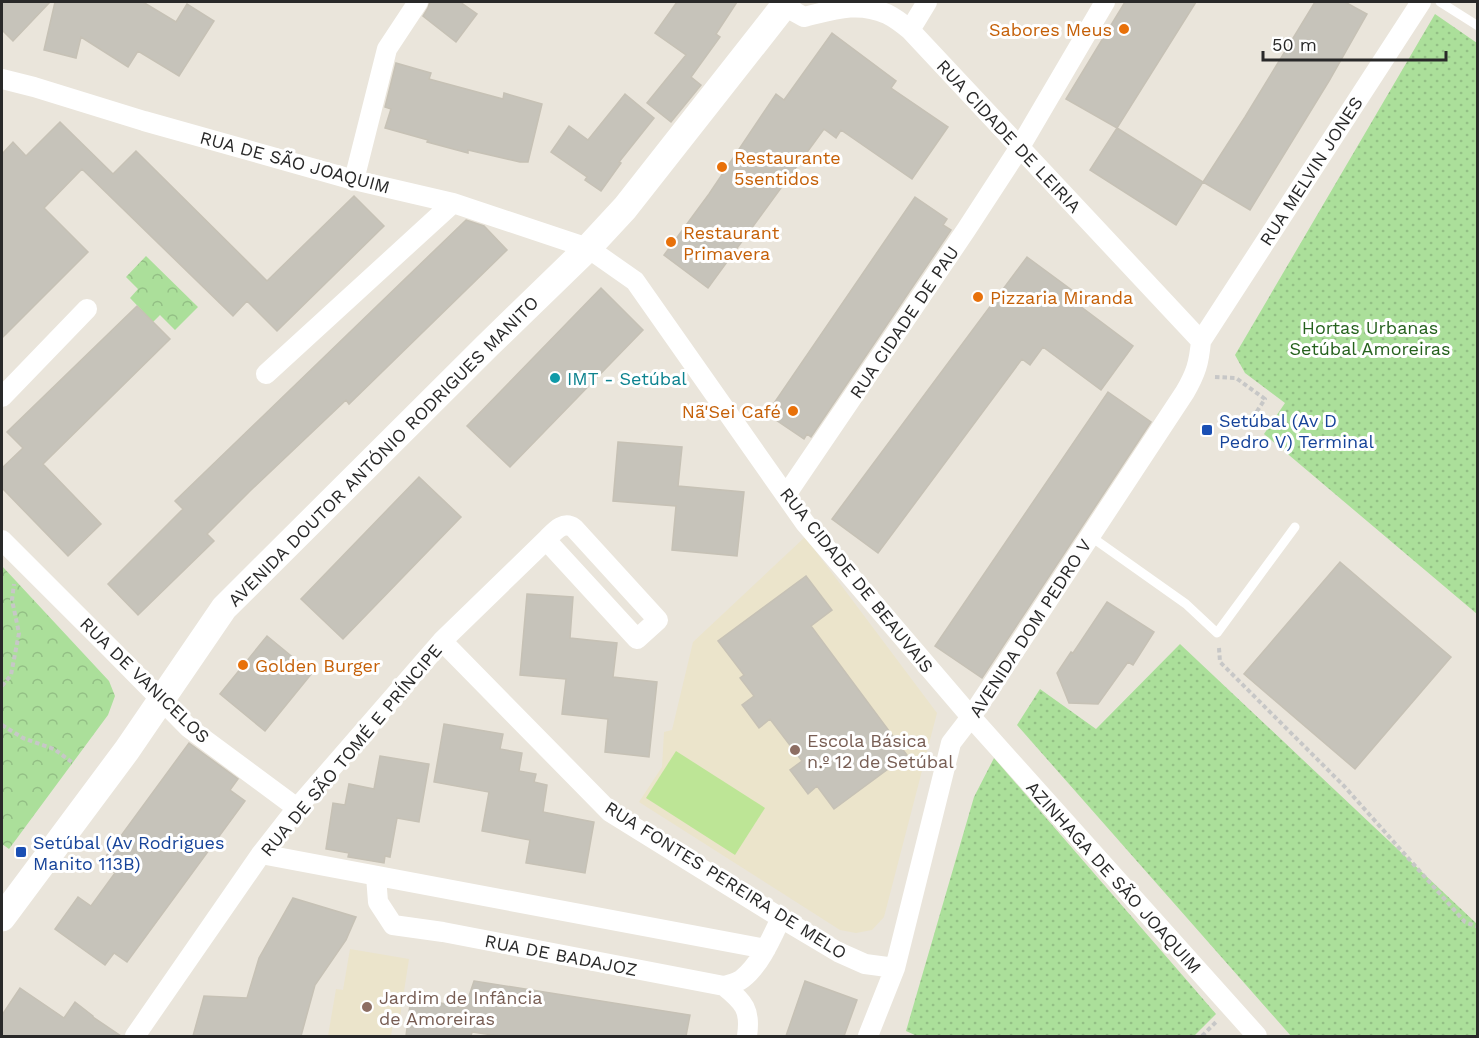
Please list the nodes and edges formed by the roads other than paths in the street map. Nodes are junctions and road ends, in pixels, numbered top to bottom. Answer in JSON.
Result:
{"nodes":[{"id":1,"x":418,"y":2,"type":"edge"},
{"id":2,"x":927,"y":2,"type":"edge"},
{"id":3,"x":1106,"y":2,"type":"edge"},
{"id":4,"x":1421,"y":2,"type":"edge"},
{"id":5,"x":1440,"y":2,"type":"edge"},
{"id":6,"x":786,"y":4,"type":"edge"},
{"id":7,"x":1478,"y":26,"type":"edge"},
{"id":8,"x":910,"y":30,"type":"junction"},
{"id":9,"x":2,"y":80,"type":"edge"},
{"id":10,"x":1020,"y":147,"type":"junction"},
{"id":11,"x":354,"y":180,"type":"junction"},
{"id":12,"x":453,"y":203,"type":"junction"},
{"id":13,"x":588,"y":248,"type":"junction"},
{"id":14,"x":87,"y":309,"type":"dead end"},
{"id":15,"x":1201,"y":341,"type":"junction"},
{"id":16,"x":266,"y":374,"type":"dead end"},
{"id":17,"x":2,"y":397,"type":"edge"},
{"id":18,"x":786,"y":495,"type":"junction"},
{"id":19,"x":1295,"y":527,"type":"dead end"},
{"id":20,"x":1090,"y":536,"type":"junction"},
{"id":21,"x":2,"y":540,"type":"edge"},
{"id":22,"x":546,"y":540,"type":"junction"},
{"id":23,"x":442,"y":641,"type":"junction"},
{"id":24,"x":161,"y":699,"type":"junction"},
{"id":25,"x":971,"y":717,"type":"junction"},
{"id":26,"x":297,"y":808,"type":"junction"},
{"id":27,"x":261,"y":855,"type":"junction"},
{"id":28,"x":376,"y":876,"type":"junction"},
{"id":29,"x":2,"y":918,"type":"edge"},
{"id":30,"x":781,"y":918,"type":"junction"},
{"id":31,"x":766,"y":949,"type":"junction"},
{"id":32,"x":895,"y":968,"type":"junction"},
{"id":33,"x":724,"y":986,"type":"junction"},
{"id":34,"x":135,"y":1036,"type":"edge"},
{"id":35,"x":747,"y":1036,"type":"edge"},
{"id":36,"x":868,"y":1036,"type":"edge"},
{"id":37,"x":1257,"y":1036,"type":"edge"}],
"edges":[{"from":1,"to":11,"type":"street"},
{"from":2,"to":8,"type":"street"},
{"from":3,"to":10,"type":"street","name":"RUA CIDADE DE PAU"},
{"from":4,"to":15,"type":"street","name":"RUA MELVIN JONES"},
{"from":5,"to":7,"type":"lane"},
{"from":6,"to":8,"type":"street","name":"RUA CIDADE DE LEIRIA"},
{"from":6,"to":13,"type":"street","name":"AVENIDA DOUTOR ANTÓNIO RODRIGUES MANITO"},
{"from":8,"to":10,"type":"street","name":"RUA CIDADE DE LEIRIA"},
{"from":9,"to":11,"type":"street","name":"RUA DE SÃO JOAQUIM"},
{"from":10,"to":15,"type":"street","name":"RUA CIDADE DE LEIRIA"},
{"from":10,"to":18,"type":"street","name":"RUA CIDADE DE PAU"},
{"from":11,"to":12,"type":"street","name":"RUA DE SÃO JOAQUIM"},
{"from":12,"to":13,"type":"street","name":"RUA DE SÃO JOAQUIM"},
{"from":12,"to":16,"type":"street"},
{"from":13,"to":18,"type":"street","name":"RUA CIDADE DE BEAUVAIS"},
{"from":13,"to":24,"type":"street","name":"AVENIDA DOUTOR ANTÓNIO RODRIGUES MANITO"},
{"from":14,"to":17,"type":"street"},
{"from":15,"to":20,"type":"street","name":"AVENIDA DOM PEDRO V"},
{"from":18,"to":25,"type":"street","name":"RUA CIDADE DE BEAUVAIS"},
{"from":19,"to":20,"type":"lane"},
{"from":20,"to":25,"type":"street","name":"AVENIDA DOM PEDRO V"},
{"from":21,"to":24,"type":"street","name":"RUA DE VANICELOS"},
{"from":22,"to":22,"type":"street","name":"RUA DE SÃO TOMÉ E PRÍNCIPE"},
{"from":22,"to":23,"type":"street","name":"RUA DE SÃO TOMÉ E PRÍNCIPE"},
{"from":23,"to":26,"type":"street","name":"RUA DE SÃO TOMÉ E PRÍNCIPE"},
{"from":23,"to":30,"type":"street","name":"RUA FONTES PEREIRA DE MELO"},
{"from":24,"to":26,"type":"street","name":"RUA DE VANICELOS"},
{"from":24,"to":29,"type":"street","name":"AVENIDA DOUTOR ANTÓNIO RODRIGUES MANITO"},
{"from":25,"to":32,"type":"street","name":"AVENIDA DOM PEDRO V"},
{"from":25,"to":37,"type":"street","name":"AZINHAGA DE SÃO JOAQUIM"},
{"from":26,"to":27,"type":"street","name":"RUA DE SÃO TOMÉ E PRÍNCIPE"},
{"from":27,"to":28,"type":"street"},
{"from":27,"to":34,"type":"street","name":"RUA DE SÃO TOMÉ E PRÍNCIPE"},
{"from":28,"to":31,"type":"street"},
{"from":28,"to":33,"type":"street","name":"RUA DE BADAJOZ"},
{"from":30,"to":31,"type":"street"},
{"from":30,"to":32,"type":"street","name":"RUA FONTES PEREIRA DE MELO"},
{"from":31,"to":33,"type":"street"},
{"from":32,"to":36,"type":"street","name":"AVENIDA DOM PEDRO V"},
{"from":33,"to":35,"type":"street"}]}
